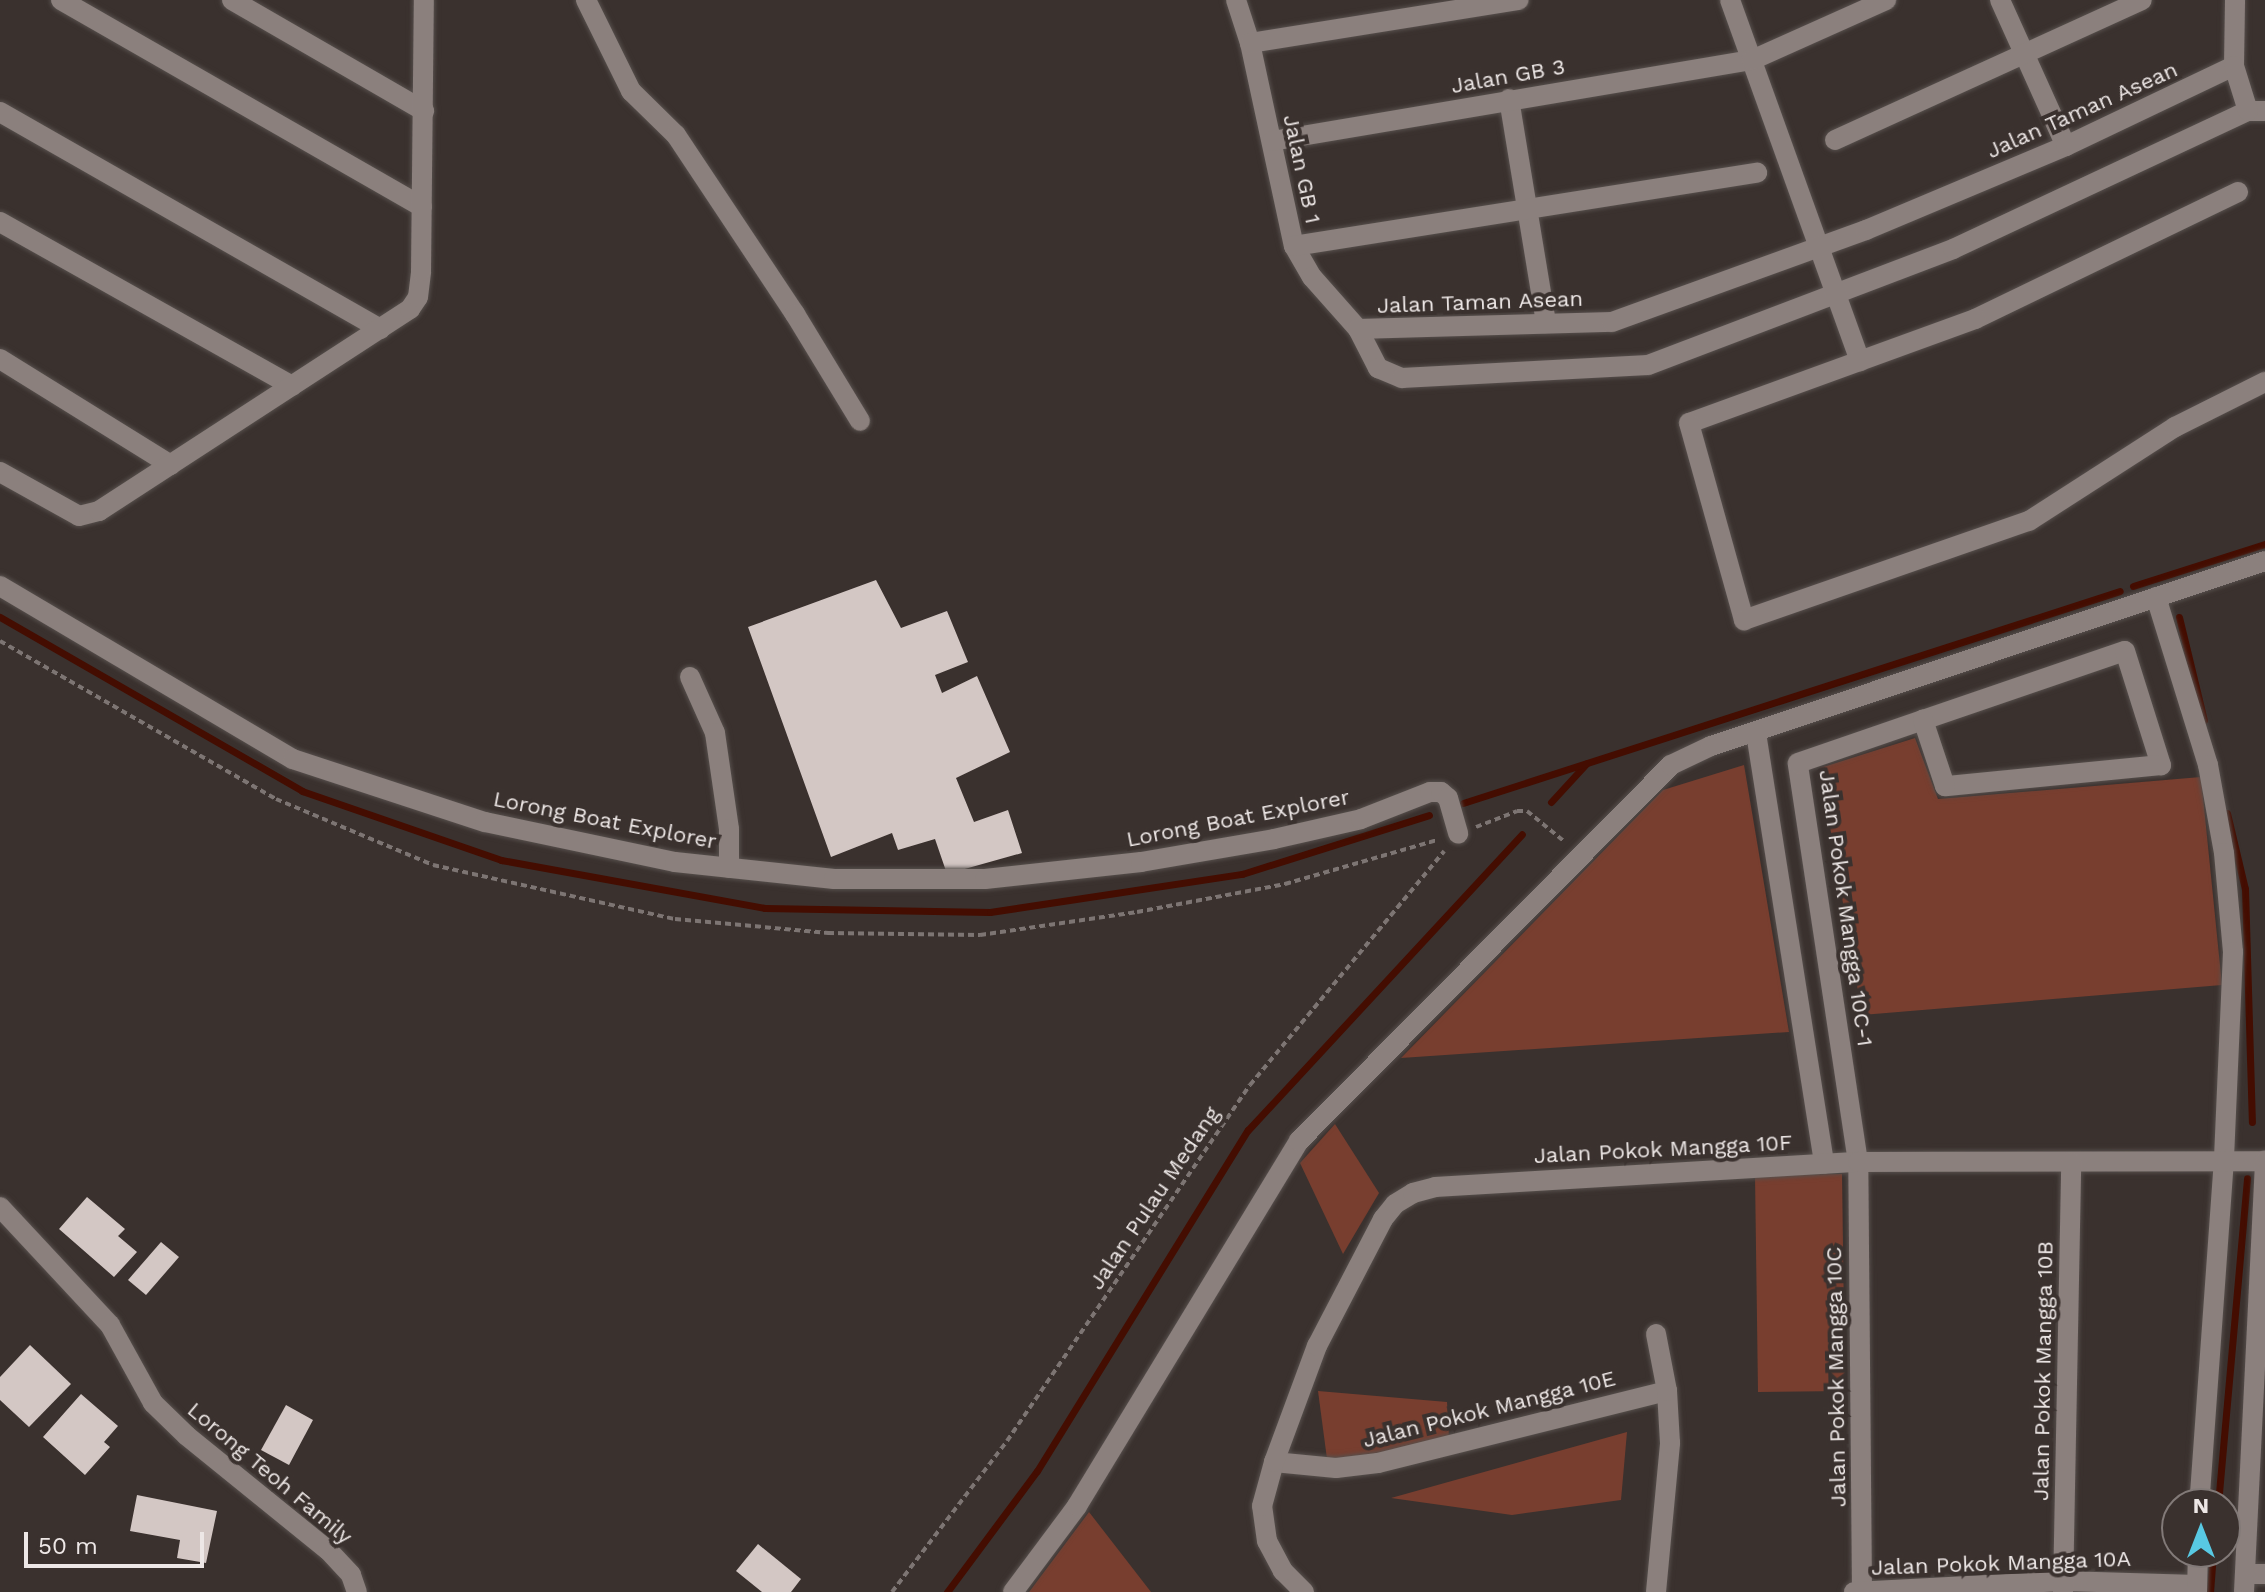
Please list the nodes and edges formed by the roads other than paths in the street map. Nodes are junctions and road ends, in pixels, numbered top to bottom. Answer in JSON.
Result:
{"nodes":[{"id":1,"x":61,"y":0,"type":"edge"},
{"id":2,"x":232,"y":0,"type":"edge"},
{"id":3,"x":424,"y":0,"type":"edge"},
{"id":4,"x":586,"y":0,"type":"edge"},
{"id":5,"x":1236,"y":0,"type":"edge"},
{"id":6,"x":1519,"y":0,"type":"edge"},
{"id":7,"x":1730,"y":0,"type":"edge"},
{"id":8,"x":1886,"y":0,"type":"edge"},
{"id":9,"x":2000,"y":0,"type":"edge"},
{"id":10,"x":2142,"y":0,"type":"edge"},
{"id":11,"x":2235,"y":0,"type":"edge"},
{"id":12,"x":1250,"y":43,"type":"junction"},
{"id":13,"x":2025,"y":56,"type":"junction"},
{"id":14,"x":1752,"y":60,"type":"junction"},
{"id":15,"x":2234,"y":66,"type":"junction"},
{"id":16,"x":1509,"y":99,"type":"junction"},
{"id":17,"x":424,"y":111,"type":"junction"},
{"id":18,"x":2256,"y":111,"type":"edge"},
{"id":19,"x":0,"y":112,"type":"edge"},
{"id":20,"x":1835,"y":140,"type":"dead end"},
{"id":21,"x":1272,"y":141,"type":"junction"},
{"id":22,"x":2066,"y":146,"type":"junction"},
{"id":23,"x":1757,"y":173,"type":"dead end"},
{"id":24,"x":2238,"y":192,"type":"dead end"},
{"id":25,"x":422,"y":207,"type":"junction"},
{"id":26,"x":1526,"y":207,"type":"junction"},
{"id":27,"x":0,"y":222,"type":"edge"},
{"id":28,"x":1294,"y":246,"type":"junction"},
{"id":29,"x":1819,"y":247,"type":"junction"},
{"id":30,"x":1836,"y":294,"type":"junction"},
{"id":31,"x":1546,"y":323,"type":"junction"},
{"id":32,"x":381,"y":329,"type":"junction"},
{"id":33,"x":1358,"y":329,"type":"junction"},
{"id":34,"x":0,"y":359,"type":"edge"},
{"id":35,"x":1860,"y":361,"type":"junction"},
{"id":36,"x":2265,"y":382,"type":"edge"},
{"id":37,"x":292,"y":386,"type":"junction"},
{"id":38,"x":860,"y":421,"type":"dead end"},
{"id":39,"x":171,"y":465,"type":"junction"},
{"id":40,"x":0,"y":472,"type":"edge"},
{"id":41,"x":2265,"y":561,"type":"edge"},
{"id":42,"x":0,"y":586,"type":"edge"},
{"id":43,"x":2156,"y":597,"type":"junction"},
{"id":44,"x":690,"y":677,"type":"dead end"},
{"id":45,"x":1923,"y":720,"type":"junction"},
{"id":46,"x":1756,"y":733,"type":"junction"},
{"id":47,"x":1458,"y":834,"type":"road end"},
{"id":48,"x":729,"y":868,"type":"junction"},
{"id":49,"x":2224,"y":1159,"type":"junction"},
{"id":50,"x":2265,"y":1161,"type":"edge"},
{"id":51,"x":1858,"y":1162,"type":"junction"},
{"id":52,"x":2071,"y":1162,"type":"junction"},
{"id":53,"x":1824,"y":1164,"type":"junction"},
{"id":54,"x":0,"y":1207,"type":"edge"},
{"id":55,"x":2262,"y":1263,"type":"edge"},
{"id":56,"x":1656,"y":1334,"type":"dead end"},
{"id":57,"x":2260,"y":1375,"type":"edge"},
{"id":58,"x":1667,"y":1391,"type":"junction"},
{"id":59,"x":1274,"y":1462,"type":"junction"},
{"id":60,"x":2257,"y":1470,"type":"edge"},
{"id":61,"x":2200,"y":1488,"type":"edge"},
{"id":62,"x":2198,"y":1568,"type":"edge"},
{"id":63,"x":2251,"y":1580,"type":"edge"},
{"id":64,"x":2063,"y":1587,"type":"edge"},
{"id":65,"x":2197,"y":1588,"type":"edge"},
{"id":66,"x":1862,"y":1591,"type":"edge"},
{"id":67,"x":357,"y":1592,"type":"edge"},
{"id":68,"x":1013,"y":1592,"type":"edge"},
{"id":69,"x":1304,"y":1592,"type":"edge"},
{"id":70,"x":1656,"y":1592,"type":"edge"},
{"id":71,"x":1854,"y":1592,"type":"edge"}],
"edges":[{"from":1,"to":25,"type":"street"},
{"from":2,"to":17,"type":"street"},
{"from":3,"to":17,"type":"street"},
{"from":4,"to":38,"type":"street"},
{"from":5,"to":12,"type":"street","name":"Jalan GB 1"},
{"from":6,"to":12,"type":"street"},
{"from":7,"to":14,"type":"street"},
{"from":8,"to":14,"type":"street","name":"Jalan GB 3"},
{"from":9,"to":13,"type":"street"},
{"from":10,"to":13,"type":"street"},
{"from":11,"to":15,"type":"street"},
{"from":12,"to":21,"type":"street","name":"Jalan GB 1"},
{"from":13,"to":20,"type":"street"},
{"from":13,"to":22,"type":"street"},
{"from":14,"to":16,"type":"street","name":"Jalan GB 3"},
{"from":14,"to":29,"type":"street"},
{"from":15,"to":18,"type":"street","name":"Jalan Taman Asean"},
{"from":15,"to":22,"type":"street","name":"Jalan Taman Asean"},
{"from":16,"to":21,"type":"street","name":"Jalan GB 3"},
{"from":16,"to":26,"type":"street"},
{"from":17,"to":25,"type":"street"},
{"from":18,"to":30,"type":"street","name":"Jalan Taman Asean"},
{"from":19,"to":32,"type":"street"},
{"from":21,"to":28,"type":"street","name":"Jalan GB 1"},
{"from":22,"to":29,"type":"street","name":"Jalan Taman Asean"},
{"from":23,"to":26,"type":"street"},
{"from":24,"to":35,"type":"street"},
{"from":25,"to":32,"type":"street"},
{"from":26,"to":28,"type":"street"},
{"from":26,"to":31,"type":"street"},
{"from":27,"to":37,"type":"street"},
{"from":28,"to":33,"type":"street","name":"Jalan GB 1"},
{"from":29,"to":30,"type":"street"},
{"from":29,"to":31,"type":"street","name":"Jalan Taman Asean"},
{"from":30,"to":33,"type":"street","name":"Jalan Taman Asean"},
{"from":30,"to":35,"type":"street"},
{"from":31,"to":33,"type":"street","name":"Jalan Taman Asean"},
{"from":32,"to":37,"type":"street"},
{"from":34,"to":39,"type":"street"},
{"from":35,"to":36,"type":"street"},
{"from":37,"to":39,"type":"street"},
{"from":39,"to":40,"type":"street"},
{"from":41,"to":43,"type":"street"},
{"from":42,"to":48,"type":"street","name":"Lorong Boat Explorer"},
{"from":43,"to":46,"type":"street"},
{"from":43,"to":49,"type":"street"},
{"from":44,"to":48,"type":"street"},
{"from":45,"to":45,"type":"street","name":"Jalan Pokok Mangga 10C-1"},
{"from":45,"to":51,"type":"street","name":"Jalan Pokok Mangga 10C-1"},
{"from":46,"to":53,"type":"street"},
{"from":46,"to":68,"type":"street"},
{"from":47,"to":48,"type":"street","name":"Lorong Boat Explorer"},
{"from":49,"to":50,"type":"street","name":"Jalan Pokok Mangga 10F"},
{"from":49,"to":52,"type":"street","name":"Jalan Pokok Mangga 10F"},
{"from":49,"to":61,"type":"street"},
{"from":50,"to":55,"type":"street"},
{"from":51,"to":52,"type":"street","name":"Jalan Pokok Mangga 10F"},
{"from":51,"to":53,"type":"street","name":"Jalan Pokok Mangga 10F"},
{"from":51,"to":66,"type":"street","name":"Jalan Pokok Mangga 10C"},
{"from":52,"to":64,"type":"street","name":"Jalan Pokok Mangga 10B"},
{"from":53,"to":59,"type":"street","name":"Jalan Pokok Mangga 10F"},
{"from":54,"to":67,"type":"street","name":"Lorong Teoh Family"},
{"from":55,"to":57,"type":"street"},
{"from":56,"to":58,"type":"street"},
{"from":57,"to":60,"type":"street"},
{"from":58,"to":59,"type":"street","name":"Jalan Pokok Mangga 10E"},
{"from":58,"to":70,"type":"street"},
{"from":59,"to":69,"type":"street"},
{"from":60,"to":63,"type":"street"},
{"from":62,"to":65,"type":"street"},
{"from":64,"to":65,"type":"street","name":"Jalan Pokok Mangga 10A"},
{"from":64,"to":66,"type":"street","name":"Jalan Pokok Mangga 10A"},
{"from":66,"to":71,"type":"street","name":"Jalan Pokok Mangga 10A"}]}
